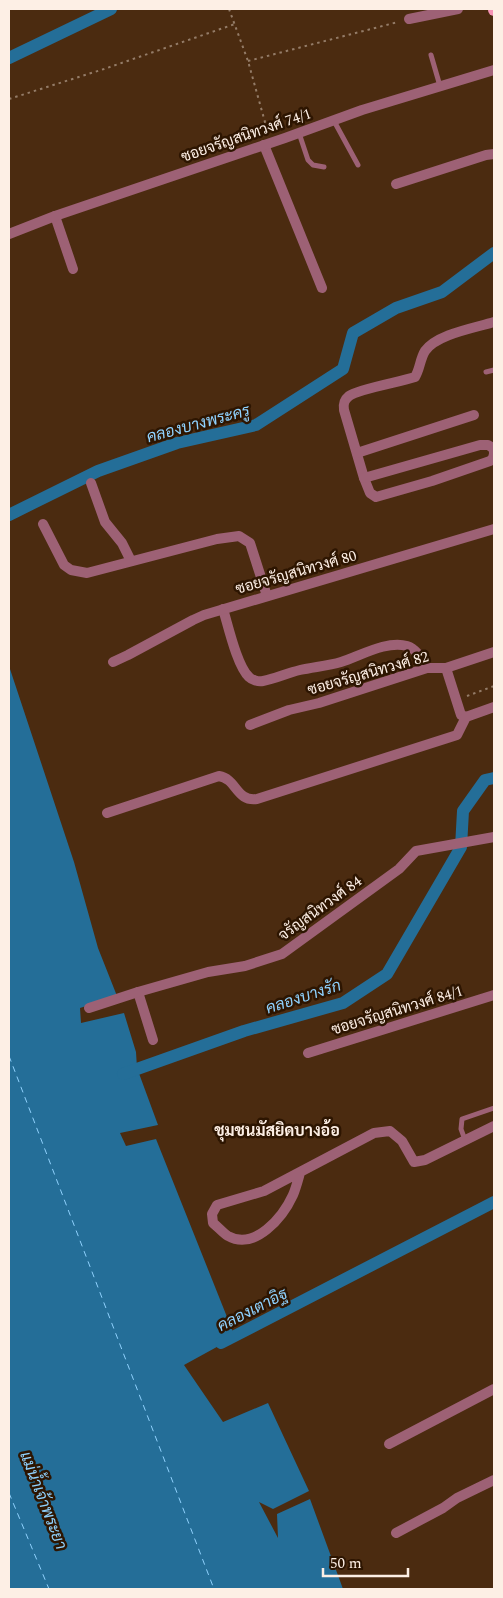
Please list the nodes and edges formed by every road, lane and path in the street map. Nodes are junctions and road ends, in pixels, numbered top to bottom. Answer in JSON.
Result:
{"nodes":[{"id":1,"x":229,"y":9,"type":"edge"},
{"id":2,"x":458,"y":9,"type":"edge"},
{"id":3,"x":409,"y":19,"type":"joint"},
{"id":4,"x":235,"y":24,"type":"junction"},
{"id":5,"x":431,"y":55,"type":"dead end"},
{"id":6,"x":248,"y":61,"type":"junction"},
{"id":7,"x":494,"y":70,"type":"edge"},
{"id":8,"x":440,"y":86,"type":"junction"},
{"id":9,"x":9,"y":99,"type":"edge"},
{"id":10,"x":333,"y":120,"type":"junction"},
{"id":11,"x":299,"y":133,"type":"junction"},
{"id":12,"x":268,"y":144,"type":"junction"},
{"id":13,"x":494,"y":154,"type":"edge"},
{"id":14,"x":358,"y":165,"type":"dead end"},
{"id":15,"x":324,"y":167,"type":"dead end"},
{"id":16,"x":396,"y":184,"type":"dead end"},
{"id":17,"x":55,"y":216,"type":"junction"},
{"id":18,"x":9,"y":234,"type":"edge"},
{"id":19,"x":73,"y":269,"type":"dead end"},
{"id":20,"x":322,"y":288,"type":"dead end"},
{"id":21,"x":494,"y":322,"type":"edge"},
{"id":22,"x":494,"y":370,"type":"edge"},
{"id":23,"x":486,"y":372,"type":"dead end"},
{"id":24,"x":474,"y":415,"type":"dead end"},
{"id":25,"x":357,"y":453,"type":"junction"},
{"id":26,"x":494,"y":453,"type":"edge"},
{"id":27,"x":364,"y":478,"type":"junction"},
{"id":28,"x":91,"y":483,"type":"dead end"},
{"id":29,"x":43,"y":524,"type":"dead end"},
{"id":30,"x":494,"y":529,"type":"edge"},
{"id":31,"x":131,"y":562,"type":"junction"},
{"id":32,"x":267,"y":596,"type":"junction"},
{"id":33,"x":223,"y":609,"type":"junction"},
{"id":34,"x":494,"y":652,"type":"edge"},
{"id":35,"x":113,"y":662,"type":"dead end"},
{"id":36,"x":428,"y":668,"type":"junction"},
{"id":37,"x":446,"y":668,"type":"junction"},
{"id":38,"x":494,"y":686,"type":"edge"},
{"id":39,"x":467,"y":696,"type":"dead end"},
{"id":40,"x":494,"y":707,"type":"edge"},
{"id":41,"x":466,"y":717,"type":"junction"},
{"id":42,"x":250,"y":725,"type":"dead end"},
{"id":43,"x":107,"y":813,"type":"dead end"},
{"id":44,"x":494,"y":837,"type":"edge"},
{"id":45,"x":138,"y":992,"type":"junction"},
{"id":46,"x":494,"y":995,"type":"edge"},
{"id":47,"x":89,"y":1008,"type":"dead end"},
{"id":48,"x":153,"y":1040,"type":"dead end"},
{"id":49,"x":308,"y":1053,"type":"dead end"},
{"id":50,"x":494,"y":1108,"type":"edge"},
{"id":51,"x":494,"y":1126,"type":"edge"},
{"id":52,"x":465,"y":1140,"type":"junction"},
{"id":53,"x":300,"y":1173,"type":"junction"},
{"id":54,"x":494,"y":1388,"type":"edge"},
{"id":55,"x":389,"y":1444,"type":"dead end"},
{"id":56,"x":494,"y":1480,"type":"edge"},
{"id":57,"x":396,"y":1534,"type":"dead end"}],
"edges":[{"from":1,"to":4,"type":"path"},
{"from":2,"to":3,"type":"street"},
{"from":3,"to":6,"type":"path"},
{"from":4,"to":6,"type":"path"},
{"from":4,"to":9,"type":"path"},
{"from":5,"to":8,"type":"lane"},
{"from":6,"to":12,"type":"path"},
{"from":7,"to":8,"type":"street","name":"ซอยจรัญสนิทวงศ์ 74/1"},
{"from":8,"to":10,"type":"street","name":"ซอยจรัญสนิทวงศ์ 74/1"},
{"from":10,"to":11,"type":"street","name":"ซอยจรัญสนิทวงศ์ 74/1"},
{"from":10,"to":14,"type":"lane"},
{"from":11,"to":12,"type":"street","name":"ซอยจรัญสนิทวงศ์ 74/1"},
{"from":11,"to":15,"type":"lane"},
{"from":12,"to":17,"type":"street","name":"ซอยจรัญสนิทวงศ์ 74/1"},
{"from":12,"to":20,"type":"street"},
{"from":13,"to":16,"type":"street"},
{"from":17,"to":18,"type":"street","name":"ซอยจรัญสนิทวงศ์ 74/1"},
{"from":17,"to":19,"type":"street"},
{"from":21,"to":25,"type":"street"},
{"from":22,"to":23,"type":"lane"},
{"from":24,"to":25,"type":"street"},
{"from":25,"to":27,"type":"street"},
{"from":26,"to":27,"type":"street"},
{"from":26,"to":27,"type":"street"},
{"from":28,"to":31,"type":"street"},
{"from":29,"to":31,"type":"street"},
{"from":30,"to":32,"type":"street","name":"ซอยจรัญสนิทวงศ์ 80"},
{"from":31,"to":32,"type":"street"},
{"from":32,"to":33,"type":"street","name":"ซอยจรัญสนิทวงศ์ 80"},
{"from":33,"to":35,"type":"street","name":"ซอยจรัญสนิทวงศ์ 80"},
{"from":33,"to":36,"type":"street"},
{"from":34,"to":37,"type":"street","name":"ซอยจรัญสนิทวงศ์ 82"},
{"from":36,"to":37,"type":"street","name":"ซอยจรัญสนิทวงศ์ 82"},
{"from":36,"to":42,"type":"street","name":"ซอยจรัญสนิทวงศ์ 82"},
{"from":37,"to":41,"type":"street"},
{"from":38,"to":39,"type":"path"},
{"from":40,"to":41,"type":"street"},
{"from":41,"to":43,"type":"street"},
{"from":44,"to":45,"type":"street","name":"จรัญสนิทวงศ์ 84"},
{"from":45,"to":47,"type":"street","name":"จรัญสนิทวงศ์ 84"},
{"from":45,"to":48,"type":"street"},
{"from":46,"to":49,"type":"street","name":"ซอยจรัญสนิทวงศ์ 84/1"},
{"from":50,"to":52,"type":"lane"},
{"from":51,"to":52,"type":"street"},
{"from":52,"to":53,"type":"street"},
{"from":53,"to":53,"type":"street"},
{"from":54,"to":55,"type":"street"},
{"from":56,"to":57,"type":"street"}]}
